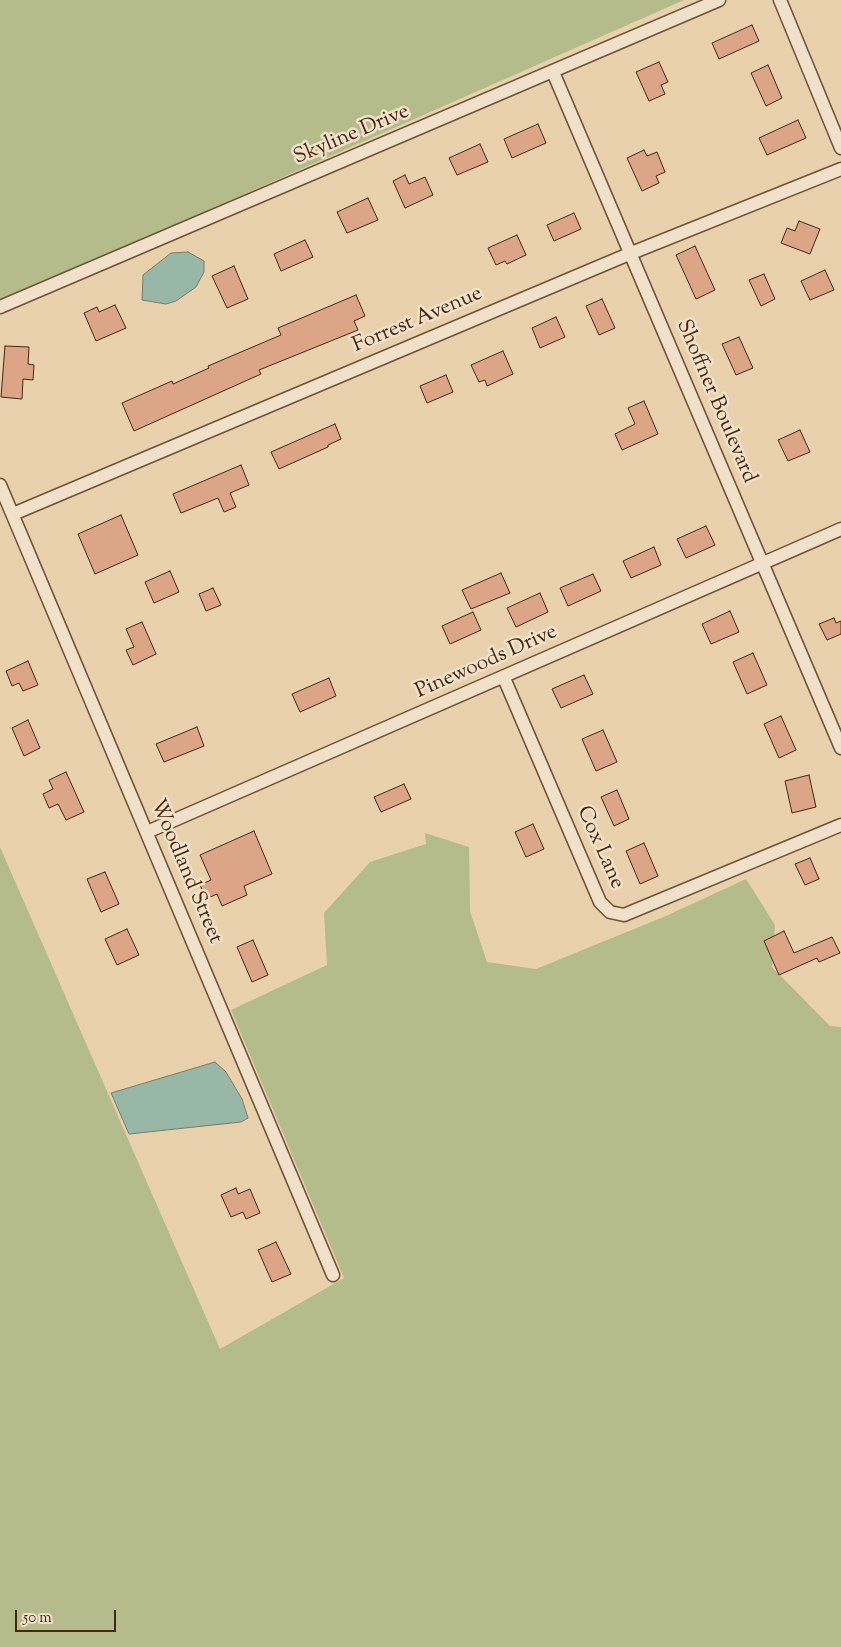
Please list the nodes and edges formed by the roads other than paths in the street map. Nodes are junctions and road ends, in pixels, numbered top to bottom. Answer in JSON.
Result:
{"nodes":[{"id":1,"x":719,"y":0,"type":"edge"},
{"id":2,"x":780,"y":0,"type":"edge"},
{"id":3,"x":553,"y":72,"type":"junction"},
{"id":4,"x":841,"y":148,"type":"edge"},
{"id":5,"x":841,"y":169,"type":"edge"},
{"id":6,"x":629,"y":254,"type":"junction"},
{"id":7,"x":0,"y":308,"type":"edge"},
{"id":8,"x":0,"y":485,"type":"edge"},
{"id":9,"x":13,"y":514,"type":"junction"},
{"id":10,"x":841,"y":529,"type":"edge"},
{"id":11,"x":762,"y":564,"type":"junction"},
{"id":12,"x":504,"y":678,"type":"junction"},
{"id":13,"x":841,"y":748,"type":"edge"},
{"id":14,"x":841,"y":825,"type":"edge"},
{"id":15,"x":148,"y":832,"type":"junction"},
{"id":16,"x":333,"y":1275,"type":"dead end"}],
"edges":[{"from":1,"to":3,"type":"street","name":"Skyline Drive"},
{"from":2,"to":4,"type":"street"},
{"from":3,"to":6,"type":"street","name":"Shoffner Boulevard"},
{"from":3,"to":7,"type":"street","name":"Skyline Drive"},
{"from":5,"to":6,"type":"street","name":"Forrest Avenue"},
{"from":6,"to":9,"type":"street","name":"Forrest Avenue"},
{"from":6,"to":11,"type":"street","name":"Shoffner Boulevard"},
{"from":8,"to":9,"type":"street","name":"Woodland Street"},
{"from":9,"to":15,"type":"street","name":"Woodland Street"},
{"from":10,"to":11,"type":"street","name":"Pinewoods Drive"},
{"from":11,"to":12,"type":"street","name":"Pinewoods Drive"},
{"from":11,"to":13,"type":"street","name":"Shoffner Boulevard"},
{"from":12,"to":14,"type":"street","name":"Cox Lane"},
{"from":12,"to":15,"type":"street","name":"Pinewoods Drive"},
{"from":15,"to":16,"type":"street","name":"Woodland Street"}]}
